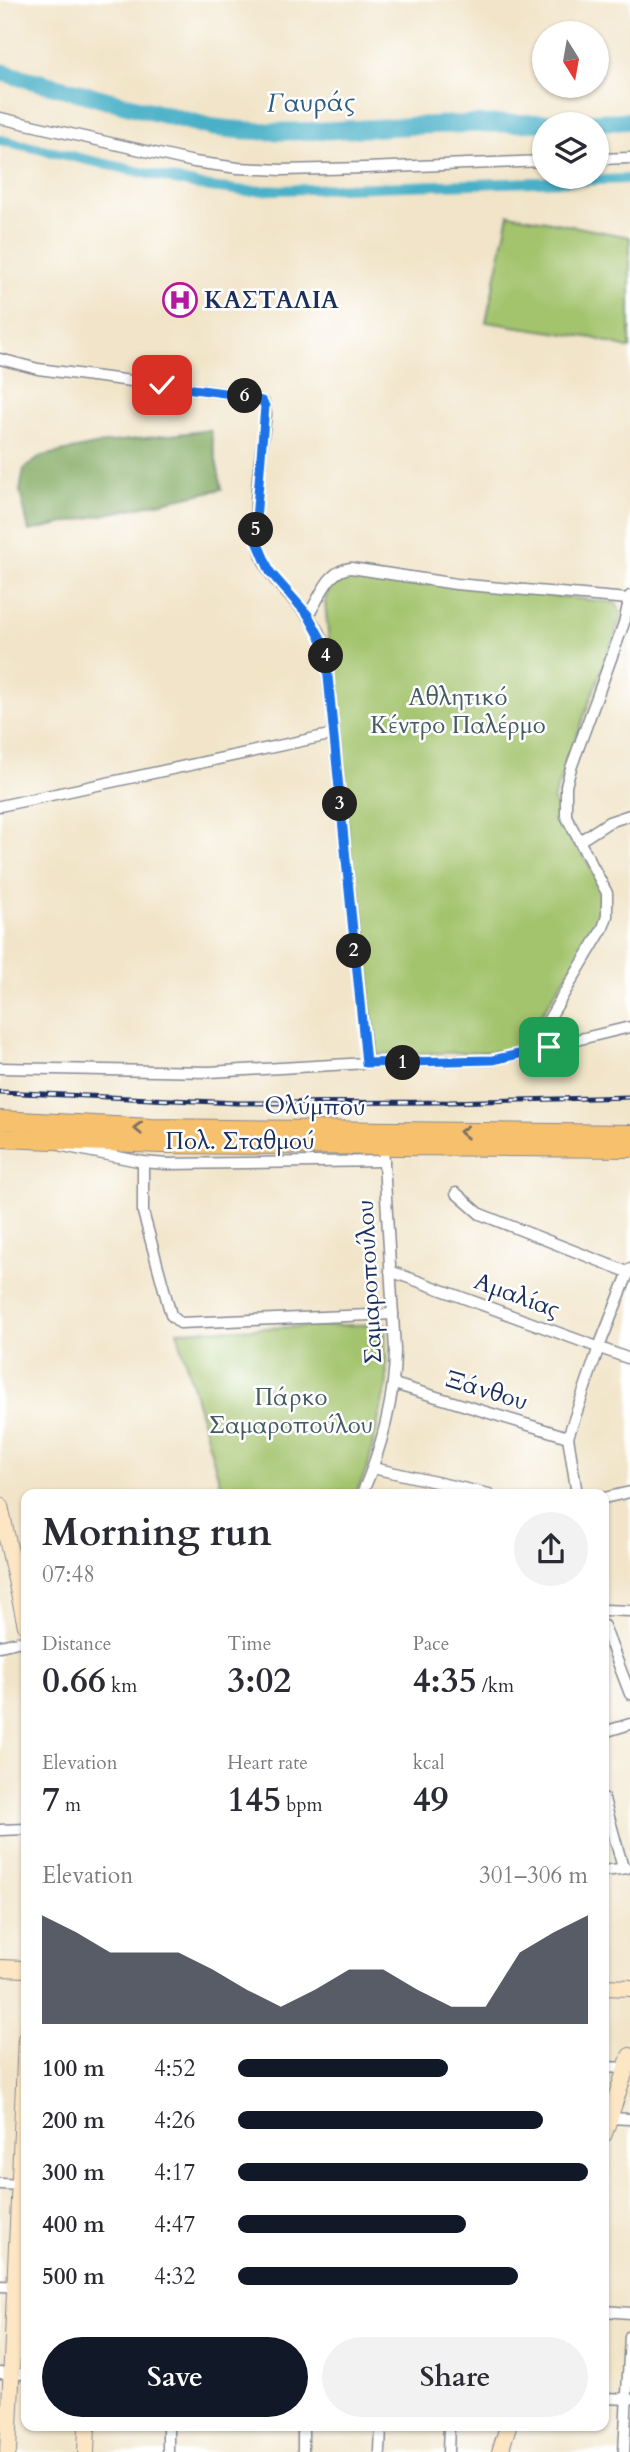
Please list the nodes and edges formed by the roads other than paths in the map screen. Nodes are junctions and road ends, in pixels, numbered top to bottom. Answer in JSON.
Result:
{"nodes":[{"id":1,"x":0,"y":118,"type":"edge"},
{"id":2,"x":630,"y":158,"type":"edge"},
{"id":3,"x":609,"y":159,"type":"edge"},
{"id":4,"x":532,"y":162,"type":"edge"},
{"id":5,"x":0,"y":359,"type":"edge"},
{"id":6,"x":629,"y":598,"type":"edge"},
{"id":7,"x":308,"y":615,"type":"junction"},
{"id":8,"x":334,"y":734,"type":"junction"},
{"id":9,"x":0,"y":806,"type":"edge"},
{"id":10,"x":630,"y":815,"type":"edge"},
{"id":11,"x":581,"y":840,"type":"junction"},
{"id":12,"x":630,"y":1027,"type":"edge"},
{"id":13,"x":536,"y":1050,"type":"junction"},
{"id":14,"x":366,"y":1063,"type":"junction"},
{"id":15,"x":0,"y":1068,"type":"edge"},
{"id":16,"x":0,"y":1120,"type":"edge"},
{"id":17,"x":630,"y":1134,"type":"edge"},
{"id":18,"x":0,"y":1138,"type":"edge"},
{"id":19,"x":38,"y":1139,"type":"junction"},
{"id":20,"x":630,"y":1148,"type":"edge"},
{"id":21,"x":384,"y":1153,"type":"junction"},
{"id":22,"x":143,"y":1162,"type":"junction"},
{"id":23,"x":456,"y":1194,"type":"dead end"},
{"id":24,"x":390,"y":1271,"type":"junction"},
{"id":25,"x":630,"y":1271,"type":"edge"},
{"id":26,"x":393,"y":1314,"type":"junction"},
{"id":27,"x":599,"y":1347,"type":"junction"},
{"id":28,"x":630,"y":1359,"type":"edge"},
{"id":29,"x":394,"y":1384,"type":"junction"},
{"id":30,"x":568,"y":1437,"type":"junction"},
{"id":31,"x":373,"y":1468,"type":"junction"},
{"id":32,"x":364,"y":1489,"type":"edge"},
{"id":33,"x":467,"y":1489,"type":"edge"},
{"id":34,"x":576,"y":1489,"type":"edge"},
{"id":35,"x":630,"y":1492,"type":"edge"},
{"id":36,"x":609,"y":1497,"type":"edge"},
{"id":37,"x":0,"y":1506,"type":"edge"},
{"id":38,"x":2,"y":1527,"type":"edge"},
{"id":39,"x":21,"y":1605,"type":"edge"},
{"id":40,"x":609,"y":1610,"type":"edge"},
{"id":41,"x":630,"y":1611,"type":"edge"},
{"id":42,"x":609,"y":1639,"type":"edge"},
{"id":43,"x":21,"y":1641,"type":"edge"},
{"id":44,"x":0,"y":1646,"type":"edge"},
{"id":45,"x":630,"y":1694,"type":"edge"},
{"id":46,"x":630,"y":1724,"type":"edge"},
{"id":47,"x":609,"y":1730,"type":"edge"},
{"id":48,"x":609,"y":1814,"type":"edge"},
{"id":49,"x":21,"y":1829,"type":"edge"},
{"id":50,"x":0,"y":1830,"type":"edge"},
{"id":51,"x":627,"y":1868,"type":"edge"},
{"id":52,"x":609,"y":1870,"type":"edge"},
{"id":53,"x":0,"y":1968,"type":"edge"},
{"id":54,"x":21,"y":1969,"type":"edge"},
{"id":55,"x":609,"y":1987,"type":"edge"},
{"id":56,"x":630,"y":1988,"type":"edge"},
{"id":57,"x":628,"y":2062,"type":"edge"},
{"id":58,"x":609,"y":2066,"type":"edge"},
{"id":59,"x":609,"y":2118,"type":"joint"},
{"id":60,"x":630,"y":2119,"type":"edge"},
{"id":61,"x":0,"y":2184,"type":"edge"},
{"id":62,"x":21,"y":2185,"type":"edge"},
{"id":63,"x":21,"y":2208,"type":"edge"},
{"id":64,"x":14,"y":2287,"type":"edge"},
{"id":65,"x":609,"y":2311,"type":"edge"},
{"id":66,"x":630,"y":2313,"type":"edge"},
{"id":67,"x":630,"y":2336,"type":"edge"},
{"id":68,"x":12,"y":2374,"type":"edge"},
{"id":69,"x":609,"y":2398,"type":"edge"},
{"id":70,"x":628,"y":2399,"type":"edge"},
{"id":71,"x":87,"y":2431,"type":"edge"},
{"id":72,"x":168,"y":2431,"type":"edge"},
{"id":73,"x":303,"y":2431,"type":"edge"},
{"id":74,"x":381,"y":2431,"type":"edge"},
{"id":75,"x":449,"y":2431,"type":"edge"},
{"id":76,"x":506,"y":2431,"type":"edge"},
{"id":77,"x":8,"y":2452,"type":"edge"},
{"id":78,"x":86,"y":2452,"type":"edge"},
{"id":79,"x":167,"y":2452,"type":"edge"},
{"id":80,"x":303,"y":2452,"type":"edge"},
{"id":81,"x":380,"y":2452,"type":"edge"},
{"id":82,"x":448,"y":2452,"type":"edge"},
{"id":83,"x":500,"y":2452,"type":"edge"},
{"id":84,"x":624,"y":2452,"type":"edge"}],
"edges":[{"from":1,"to":4,"type":"street"},
{"from":2,"to":3,"type":"street"},
{"from":5,"to":7,"type":"street"},
{"from":6,"to":7,"type":"street"},
{"from":6,"to":11,"type":"street"},
{"from":7,"to":8,"type":"street"},
{"from":8,"to":9,"type":"street"},
{"from":8,"to":14,"type":"street"},
{"from":10,"to":11,"type":"street"},
{"from":11,"to":13,"type":"street"},
{"from":12,"to":13,"type":"street"},
{"from":13,"to":14,"type":"street"},
{"from":14,"to":15,"type":"street"},
{"from":17,"to":16,"type":"main road","name":"Ολύμπου","one_way":true},
{"from":18,"to":19,"type":"main road","name":"Ολύμπου"},
{"from":19,"to":21,"type":"main road","name":"Ολύμπου"},
{"from":19,"to":22,"type":"street"},
{"from":20,"to":21,"type":"main road","name":"Ολύμπου"},
{"from":21,"to":22,"type":"street","name":"Πολ. Σταθμού"},
{"from":21,"to":24,"type":"street","name":"Σαμαροπούλου"},
{"from":22,"to":26,"type":"street","name":"Πολ. Σταθμού"},
{"from":23,"to":25,"type":"street"},
{"from":24,"to":26,"type":"street","name":"Σαμαροπούλου"},
{"from":24,"to":27,"type":"street","name":"Αμαλίας"},
{"from":25,"to":27,"type":"street"},
{"from":26,"to":29,"type":"street","name":"Σαμαροπούλου"},
{"from":27,"to":28,"type":"street","name":"Αμαλίας"},
{"from":27,"to":30,"type":"street"},
{"from":29,"to":30,"type":"street","name":"Ξάνθου"},
{"from":29,"to":31,"type":"street","name":"Σαμαροπούλου"},
{"from":30,"to":34,"type":"street"},
{"from":31,"to":32,"type":"street","name":"Σαμαροπούλου"},
{"from":31,"to":33,"type":"street"},
{"from":35,"to":36,"type":"street"},
{"from":37,"to":38,"type":"main road"},
{"from":38,"to":39,"type":"main road"},
{"from":40,"to":41,"type":"street"},
{"from":42,"to":45,"type":"street"},
{"from":43,"to":44,"type":"street"},
{"from":46,"to":47,"type":"street"},
{"from":48,"to":51,"type":"street"},
{"from":49,"to":50,"type":"street"},
{"from":51,"to":52,"type":"street"},
{"from":53,"to":54,"type":"main road"},
{"from":55,"to":56,"type":"main road"},
{"from":57,"to":58,"type":"street"},
{"from":57,"to":59,"type":"main road"},
{"from":59,"to":60,"type":"street"},
{"from":61,"to":62,"type":"street"},
{"from":63,"to":64,"type":"main road"},
{"from":64,"to":68,"type":"main road"},
{"from":65,"to":66,"type":"street"},
{"from":67,"to":70,"type":"street"},
{"from":68,"to":77,"type":"main road"},
{"from":69,"to":70,"type":"street"},
{"from":70,"to":84,"type":"street"},
{"from":71,"to":78,"type":"main road"},
{"from":72,"to":79,"type":"street"},
{"from":73,"to":80,"type":"street"},
{"from":74,"to":81,"type":"street"},
{"from":75,"to":82,"type":"street"},
{"from":76,"to":83,"type":"main road"}]}
